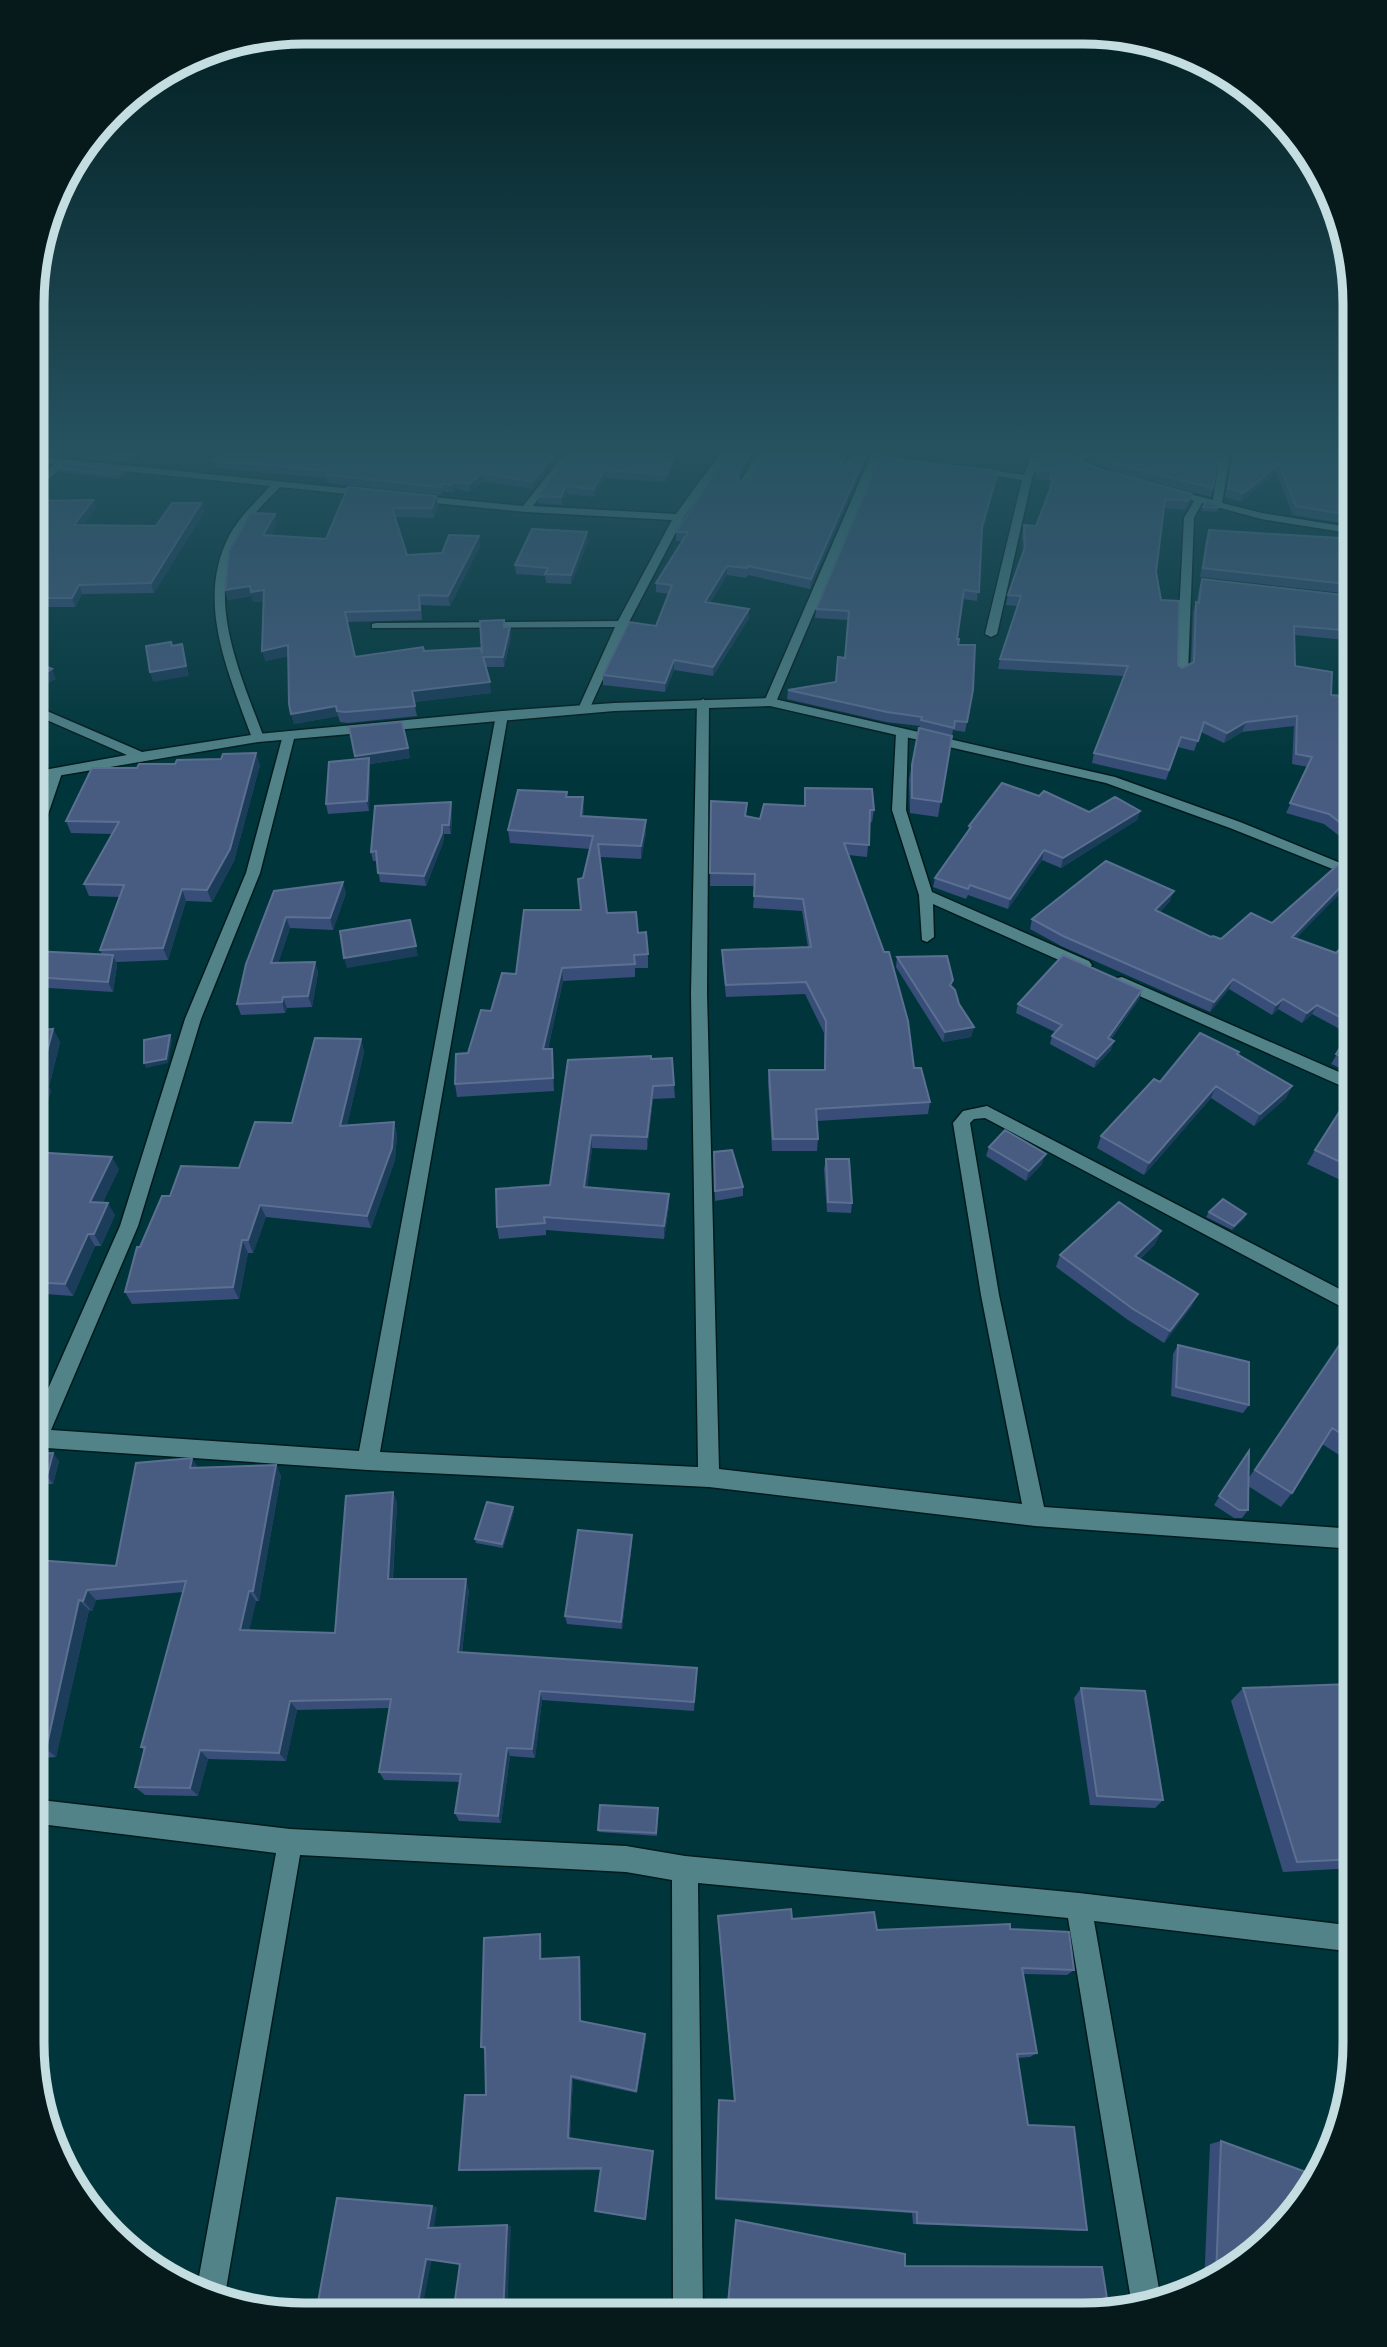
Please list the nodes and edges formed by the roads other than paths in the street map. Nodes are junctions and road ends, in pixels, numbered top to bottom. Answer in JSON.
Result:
{"nodes":[{"id":1,"x":224,"y":558,"type":"edge"},
{"id":2,"x":658,"y":558,"type":"edge"},
{"id":3,"x":832,"y":558,"type":"edge"},
{"id":4,"x":1009,"y":558,"type":"edge"},
{"id":5,"x":1186,"y":558,"type":"edge"},
{"id":6,"x":1184,"y":581,"type":"junction"},
{"id":7,"x":1198,"y":583,"type":"edge"},
{"id":8,"x":622,"y":624,"type":"junction"},
{"id":9,"x":376,"y":626,"type":"edge"},
{"id":10,"x":992,"y":634,"type":"dead end"},
{"id":11,"x":1182,"y":672,"type":"edge"},
{"id":12,"x":770,"y":702,"type":"junction"},
{"id":13,"x":703,"y":703,"type":"junction"},
{"id":14,"x":584,"y":709,"type":"junction"},
{"id":15,"x":44,"y":714,"type":"edge"},
{"id":16,"x":502,"y":715,"type":"junction"},
{"id":17,"x":902,"y":733,"type":"junction"},
{"id":18,"x":289,"y":735,"type":"junction"},
{"id":19,"x":258,"y":738,"type":"junction"},
{"id":20,"x":141,"y":756,"type":"junction"},
{"id":21,"x":57,"y":773,"type":"junction"},
{"id":22,"x":44,"y":775,"type":"edge"},
{"id":23,"x":44,"y":808,"type":"edge"},
{"id":24,"x":1343,"y":869,"type":"edge"},
{"id":25,"x":926,"y":894,"type":"junction"},
{"id":26,"x":927,"y":937,"type":"dead end"},
{"id":27,"x":1343,"y":1081,"type":"edge"},
{"id":28,"x":1343,"y":1300,"type":"edge"},
{"id":29,"x":44,"y":1418,"type":"edge"},
{"id":30,"x":44,"y":1439,"type":"edge"},
{"id":31,"x":368,"y":1461,"type":"junction"},
{"id":32,"x":709,"y":1477,"type":"junction"},
{"id":33,"x":1035,"y":1516,"type":"junction"},
{"id":34,"x":1343,"y":1538,"type":"edge"},
{"id":35,"x":44,"y":1812,"type":"edge"},
{"id":36,"x":290,"y":1842,"type":"junction"},
{"id":37,"x":685,"y":1869,"type":"junction"},
{"id":38,"x":1079,"y":1906,"type":"junction"},
{"id":39,"x":1343,"y":1938,"type":"edge"},
{"id":40,"x":212,"y":2286,"type":"edge"},
{"id":41,"x":1145,"y":2295,"type":"edge"},
{"id":42,"x":688,"y":2303,"type":"edge"}],
"edges":[{"from":1,"to":19,"type":"street"},
{"from":2,"to":8,"type":"street"},
{"from":3,"to":12,"type":"street"},
{"from":4,"to":10,"type":"street"},
{"from":5,"to":6,"type":"street"},
{"from":6,"to":7,"type":"street"},
{"from":6,"to":11,"type":"street"},
{"from":8,"to":9,"type":"street"},
{"from":8,"to":14,"type":"street"},
{"from":12,"to":13,"type":"street"},
{"from":12,"to":17,"type":"street"},
{"from":13,"to":14,"type":"street"},
{"from":13,"to":32,"type":"street"},
{"from":14,"to":16,"type":"street"},
{"from":15,"to":20,"type":"street"},
{"from":16,"to":18,"type":"street"},
{"from":16,"to":31,"type":"street"},
{"from":17,"to":24,"type":"street"},
{"from":17,"to":25,"type":"street"},
{"from":18,"to":19,"type":"street"},
{"from":18,"to":29,"type":"street"},
{"from":19,"to":20,"type":"street"},
{"from":20,"to":21,"type":"street"},
{"from":21,"to":22,"type":"street"},
{"from":21,"to":23,"type":"street"},
{"from":25,"to":26,"type":"street"},
{"from":25,"to":27,"type":"street"},
{"from":28,"to":33,"type":"street"},
{"from":30,"to":31,"type":"street"},
{"from":31,"to":32,"type":"street"},
{"from":32,"to":33,"type":"street"},
{"from":33,"to":34,"type":"street"},
{"from":35,"to":36,"type":"street"},
{"from":36,"to":37,"type":"street"},
{"from":36,"to":40,"type":"street"},
{"from":37,"to":38,"type":"street"},
{"from":37,"to":42,"type":"street"},
{"from":38,"to":39,"type":"street"},
{"from":38,"to":41,"type":"street"}]}
